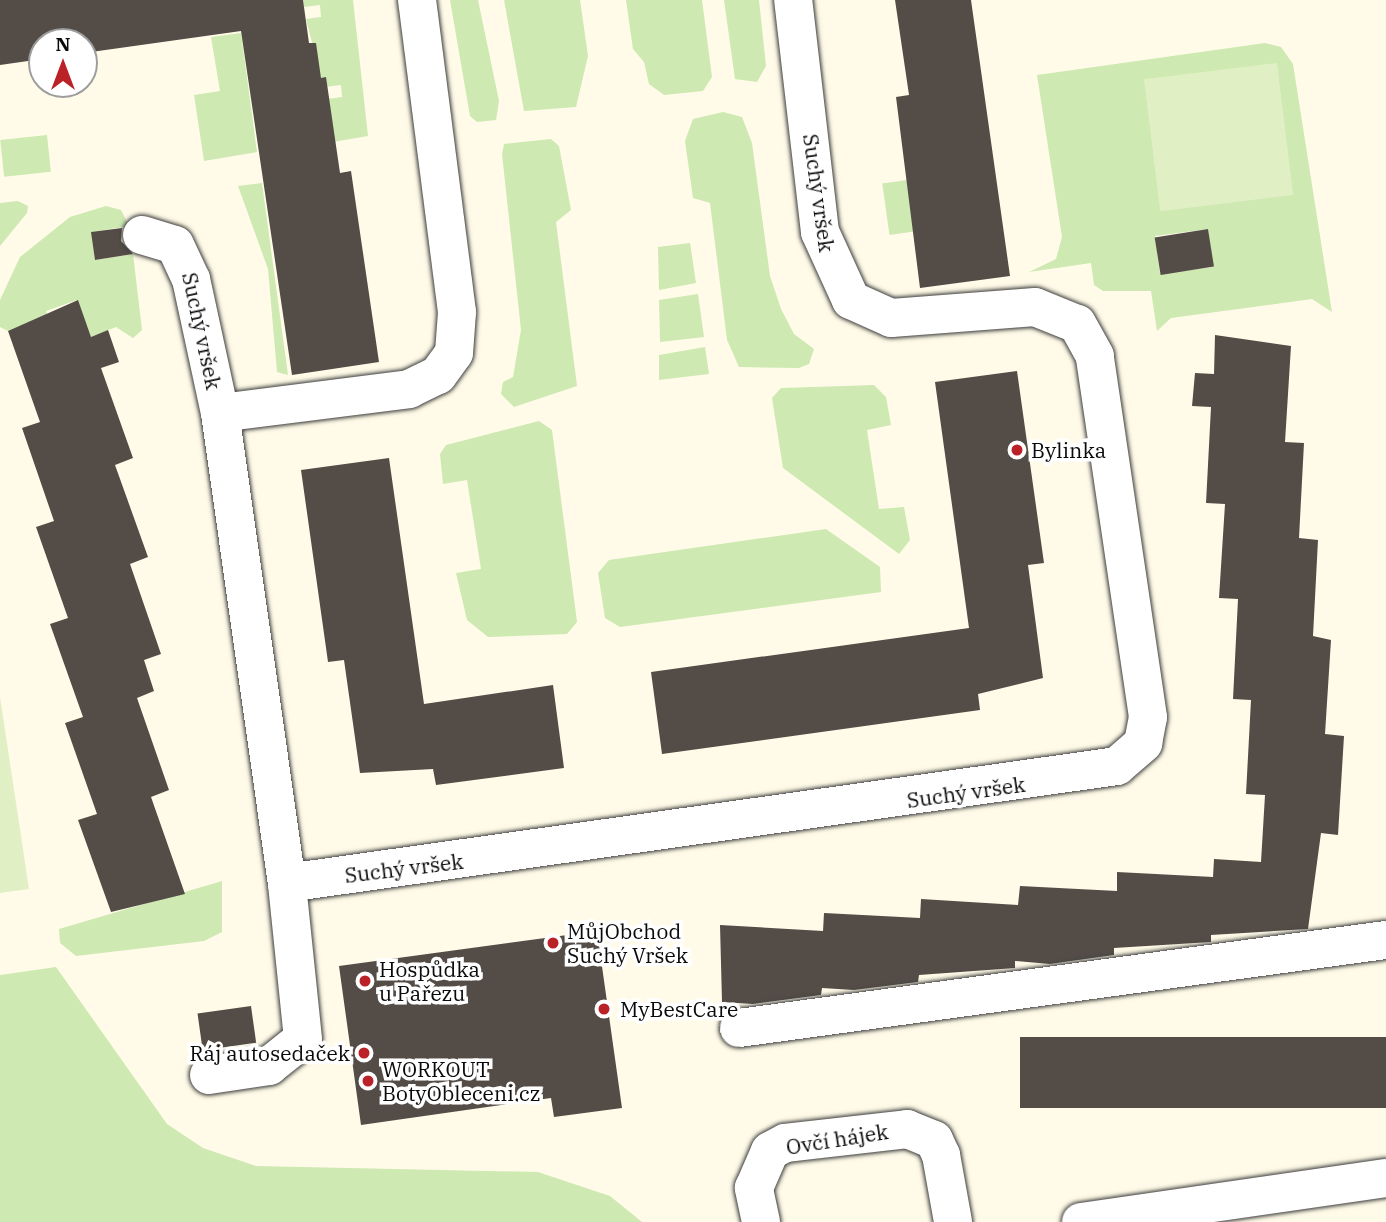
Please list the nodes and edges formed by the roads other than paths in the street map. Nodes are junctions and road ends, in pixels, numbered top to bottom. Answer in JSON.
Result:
{"nodes":[{"id":1,"x":417,"y":0,"type":"edge"},
{"id":2,"x":793,"y":0,"type":"edge"},
{"id":3,"x":142,"y":235,"type":"dead end"},
{"id":4,"x":220,"y":413,"type":"junction"},
{"id":5,"x":287,"y":883,"type":"junction"},
{"id":6,"x":1386,"y":940,"type":"edge"},
{"id":7,"x":739,"y":1028,"type":"dead end"},
{"id":8,"x":209,"y":1075,"type":"dead end"},
{"id":9,"x":1386,"y":1178,"type":"edge"},
{"id":10,"x":761,"y":1222,"type":"edge"},
{"id":11,"x":953,"y":1222,"type":"edge"},
{"id":12,"x":1081,"y":1222,"type":"edge"}],
"edges":[{"from":1,"to":4,"type":"street","name":"Suchý vršek"},
{"from":2,"to":5,"type":"street","name":"Suchý vršek"},
{"from":3,"to":4,"type":"street","name":"Suchý vršek"},
{"from":4,"to":5,"type":"street","name":"Suchý vršek"},
{"from":5,"to":8,"type":"street"},
{"from":6,"to":7,"type":"street"},
{"from":9,"to":12,"type":"street"},
{"from":10,"to":11,"type":"street","name":"Ovčí hájek"}]}
